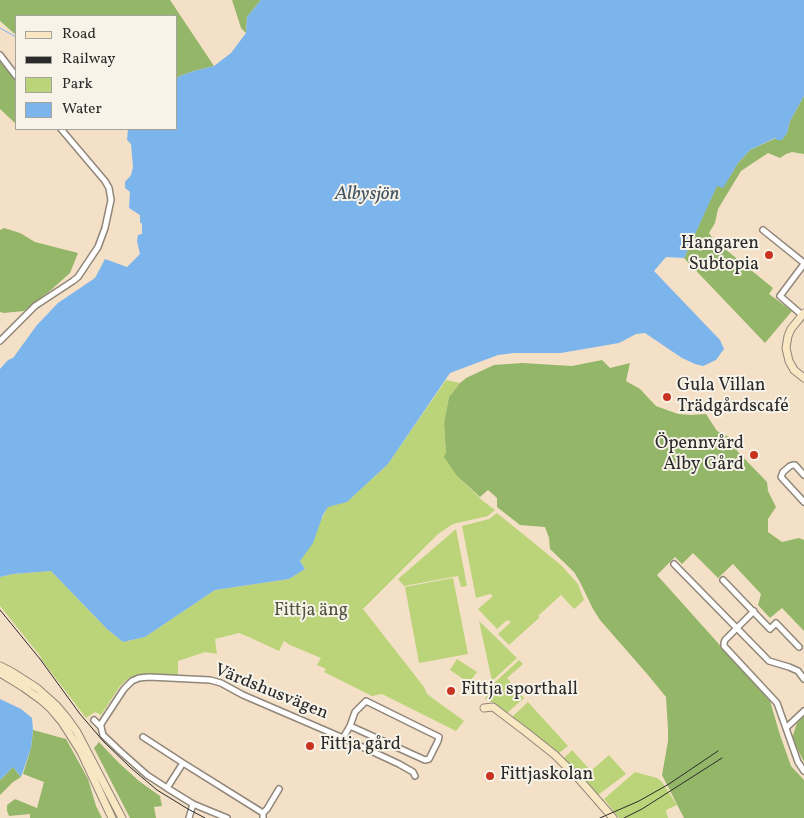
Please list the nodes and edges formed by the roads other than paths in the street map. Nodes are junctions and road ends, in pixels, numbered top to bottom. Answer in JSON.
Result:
{"nodes":[{"id":1,"x":0,"y":54,"type":"edge"},
{"id":2,"x":15,"y":75,"type":"edge"},
{"id":3,"x":62,"y":130,"type":"edge"},
{"id":4,"x":763,"y":230,"type":"dead end"},
{"id":5,"x":804,"y":264,"type":"edge"},
{"id":6,"x":803,"y":314,"type":"edge"},
{"id":7,"x":0,"y":341,"type":"edge"},
{"id":8,"x":804,"y":378,"type":"edge"},
{"id":9,"x":804,"y":475,"type":"edge"},
{"id":10,"x":804,"y":502,"type":"edge"},
{"id":11,"x":674,"y":564,"type":"dead end"},
{"id":12,"x":723,"y":580,"type":"dead end"},
{"id":13,"x":754,"y":611,"type":"junction"},
{"id":14,"x":737,"y":628,"type":"junction"},
{"id":15,"x":799,"y":647,"type":"dead end"},
{"id":16,"x":0,"y":666,"type":"edge"},
{"id":17,"x":0,"y":674,"type":"edge"},
{"id":18,"x":804,"y":679,"type":"edge"},
{"id":19,"x":484,"y":708,"type":"dead end"},
{"id":20,"x":804,"y":711,"type":"edge"},
{"id":21,"x":94,"y":720,"type":"dead end"},
{"id":22,"x":350,"y":726,"type":"junction"},
{"id":23,"x":101,"y":727,"type":"junction"},
{"id":24,"x":786,"y":728,"type":"junction"},
{"id":25,"x":143,"y":736,"type":"dead end"},
{"id":26,"x":343,"y":738,"type":"junction"},
{"id":27,"x":791,"y":742,"type":"junction"},
{"id":28,"x":183,"y":763,"type":"junction"},
{"id":29,"x":804,"y":771,"type":"edge"},
{"id":30,"x":804,"y":775,"type":"edge"},
{"id":31,"x":415,"y":776,"type":"dead end"},
{"id":32,"x":167,"y":788,"type":"junction"},
{"id":33,"x":279,"y":789,"type":"dead end"},
{"id":34,"x":193,"y":804,"type":"junction"},
{"id":35,"x":263,"y":815,"type":"edge"},
{"id":36,"x":112,"y":818,"type":"edge"},
{"id":37,"x":122,"y":818,"type":"edge"},
{"id":38,"x":189,"y":818,"type":"edge"},
{"id":39,"x":227,"y":818,"type":"edge"},
{"id":40,"x":613,"y":818,"type":"edge"}],
"edges":[{"from":1,"to":2,"type":"street"},
{"from":3,"to":7,"type":"street"},
{"from":4,"to":5,"type":"street"},
{"from":5,"to":6,"type":"street"},
{"from":6,"to":8,"type":"main road"},
{"from":9,"to":10,"type":"street"},
{"from":11,"to":14,"type":"street"},
{"from":12,"to":13,"type":"street"},
{"from":13,"to":14,"type":"street"},
{"from":13,"to":15,"type":"street"},
{"from":14,"to":18,"type":"street"},
{"from":14,"to":24,"type":"street"},
{"from":16,"to":37,"type":"main road"},
{"from":17,"to":36,"type":"main road"},
{"from":19,"to":40,"type":"main road"},
{"from":20,"to":24,"type":"street"},
{"from":21,"to":23,"type":"street"},
{"from":22,"to":22,"type":"street"},
{"from":22,"to":26,"type":"street"},
{"from":23,"to":26,"type":"street","name":"Värdshusvägen"},
{"from":23,"to":32,"type":"street"},
{"from":24,"to":27,"type":"street"},
{"from":25,"to":28,"type":"street"},
{"from":26,"to":31,"type":"street","name":"Värdshusvägen"},
{"from":27,"to":29,"type":"street"},
{"from":27,"to":30,"type":"street"},
{"from":28,"to":32,"type":"street"},
{"from":28,"to":35,"type":"street"},
{"from":32,"to":34,"type":"street"},
{"from":33,"to":35,"type":"street"},
{"from":34,"to":38,"type":"street"},
{"from":34,"to":39,"type":"street"}]}
